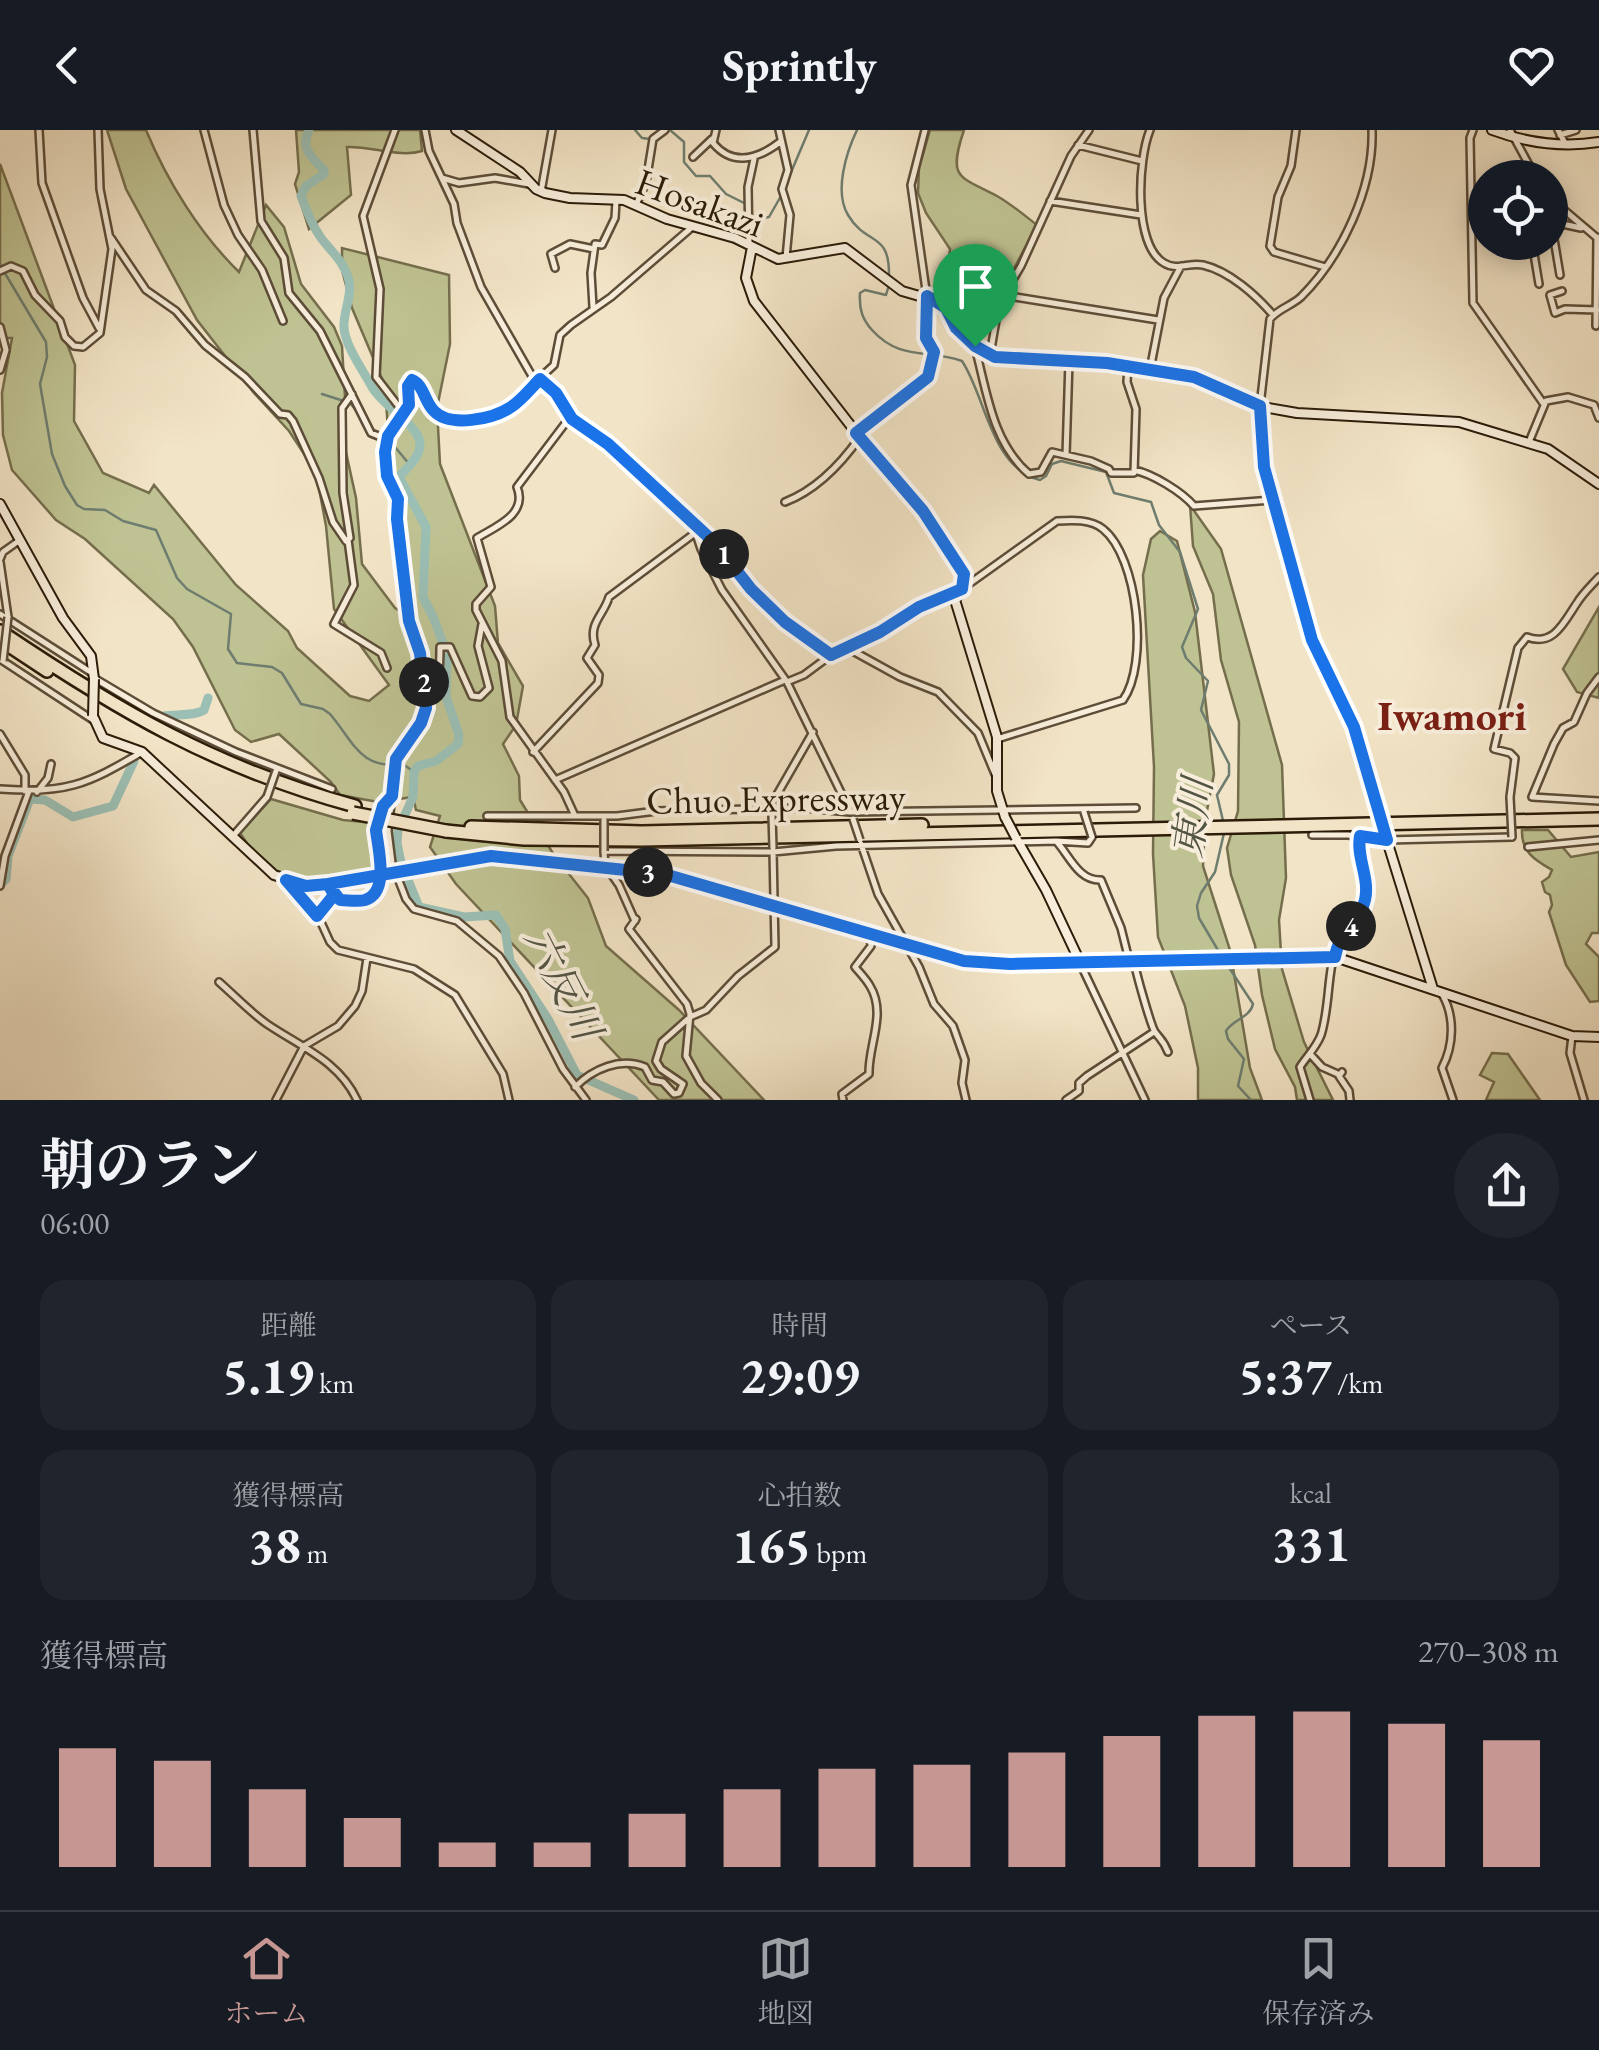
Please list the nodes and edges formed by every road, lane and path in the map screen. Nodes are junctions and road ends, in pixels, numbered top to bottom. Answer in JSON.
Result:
{"nodes":[{"id":1,"x":39,"y":130,"type":"edge"},
{"id":2,"x":98,"y":130,"type":"edge"},
{"id":3,"x":204,"y":130,"type":"edge"},
{"id":4,"x":253,"y":130,"type":"edge"},
{"id":5,"x":395,"y":130,"type":"edge"},
{"id":6,"x":426,"y":130,"type":"edge"},
{"id":7,"x":456,"y":130,"type":"edge"},
{"id":8,"x":552,"y":130,"type":"edge"},
{"id":9,"x":666,"y":130,"type":"edge"},
{"id":10,"x":716,"y":130,"type":"edge"},
{"id":11,"x":779,"y":130,"type":"edge"},
{"id":12,"x":925,"y":130,"type":"edge"},
{"id":13,"x":1089,"y":130,"type":"edge"},
{"id":14,"x":1150,"y":130,"type":"edge"},
{"id":15,"x":1296,"y":130,"type":"edge"},
{"id":16,"x":1372,"y":130,"type":"edge"},
{"id":17,"x":1473,"y":130,"type":"edge"},
{"id":18,"x":1492,"y":130,"type":"edge"},
{"id":19,"x":1576,"y":130,"type":"edge"},
{"id":20,"x":1559,"y":132,"type":"edge"},
{"id":21,"x":1512,"y":134,"type":"edge"},
{"id":22,"x":712,"y":139,"type":"junction"},
{"id":23,"x":780,"y":142,"type":"junction"},
{"id":24,"x":1599,"y":142,"type":"edge"},
{"id":25,"x":1078,"y":145,"type":"junction"},
{"id":26,"x":1566,"y":145,"type":"junction"},
{"id":27,"x":693,"y":157,"type":"dead end"},
{"id":28,"x":754,"y":159,"type":"junction"},
{"id":29,"x":1471,"y":160,"type":"edge"},
{"id":30,"x":1526,"y":160,"type":"edge"},
{"id":31,"x":1142,"y":161,"type":"junction"},
{"id":32,"x":442,"y":178,"type":"junction"},
{"id":33,"x":532,"y":185,"type":"junction"},
{"id":34,"x":541,"y":192,"type":"junction"},
{"id":35,"x":616,"y":198,"type":"junction"},
{"id":36,"x":1050,"y":201,"type":"junction"},
{"id":37,"x":636,"y":205,"type":"junction"},
{"id":38,"x":1568,"y":214,"type":"edge"},
{"id":39,"x":1142,"y":215,"type":"junction"},
{"id":40,"x":1568,"y":225,"type":"edge"},
{"id":41,"x":693,"y":226,"type":"junction"},
{"id":42,"x":1584,"y":229,"type":"junction"},
{"id":43,"x":111,"y":238,"type":"junction"},
{"id":44,"x":1598,"y":238,"type":"edge"},
{"id":45,"x":750,"y":246,"type":"junction"},
{"id":46,"x":594,"y":250,"type":"junction"},
{"id":47,"x":786,"y":258,"type":"junction"},
{"id":48,"x":1473,"y":260,"type":"edge"},
{"id":49,"x":1535,"y":260,"type":"edge"},
{"id":50,"x":1558,"y":260,"type":"edge"},
{"id":51,"x":1181,"y":266,"type":"junction"},
{"id":52,"x":1325,"y":267,"type":"junction"},
{"id":53,"x":555,"y":268,"type":"dead end"},
{"id":54,"x":0,"y":271,"type":"edge"},
{"id":55,"x":1560,"y":275,"type":"dead end"},
{"id":56,"x":1538,"y":284,"type":"dead end"},
{"id":57,"x":1562,"y":291,"type":"dead end"},
{"id":58,"x":927,"y":296,"type":"junction"},
{"id":59,"x":1003,"y":296,"type":"junction"},
{"id":60,"x":593,"y":307,"type":"junction"},
{"id":61,"x":1598,"y":310,"type":"edge"},
{"id":62,"x":1273,"y":314,"type":"junction"},
{"id":63,"x":1158,"y":320,"type":"junction"},
{"id":64,"x":283,"y":322,"type":"dead end"},
{"id":65,"x":1596,"y":326,"type":"dead end"},
{"id":66,"x":0,"y":327,"type":"edge"},
{"id":67,"x":100,"y":331,"type":"junction"},
{"id":68,"x":975,"y":346,"type":"junction"},
{"id":69,"x":990,"y":355,"type":"junction"},
{"id":70,"x":1069,"y":360,"type":"junction"},
{"id":71,"x":1128,"y":366,"type":"junction"},
{"id":72,"x":0,"y":370,"type":"edge"},
{"id":73,"x":1150,"y":370,"type":"junction"},
{"id":74,"x":541,"y":378,"type":"junction"},
{"id":75,"x":348,"y":399,"type":"junction"},
{"id":76,"x":1543,"y":403,"type":"junction"},
{"id":77,"x":1260,"y":406,"type":"junction"},
{"id":78,"x":401,"y":415,"type":"junction"},
{"id":79,"x":570,"y":417,"type":"junction"},
{"id":80,"x":1599,"y":418,"type":"edge"},
{"id":81,"x":858,"y":435,"type":"junction"},
{"id":82,"x":386,"y":441,"type":"junction"},
{"id":83,"x":1529,"y":442,"type":"junction"},
{"id":84,"x":1066,"y":455,"type":"junction"},
{"id":85,"x":1134,"y":470,"type":"junction"},
{"id":86,"x":1599,"y":484,"type":"edge"},
{"id":87,"x":1273,"y":500,"type":"junction"},
{"id":88,"x":785,"y":502,"type":"dead end"},
{"id":89,"x":0,"y":504,"type":"edge"},
{"id":90,"x":692,"y":522,"type":"junction"},
{"id":91,"x":695,"y":533,"type":"junction"},
{"id":92,"x":20,"y":540,"type":"junction"},
{"id":93,"x":348,"y":540,"type":"junction"},
{"id":94,"x":0,"y":560,"type":"edge"},
{"id":95,"x":1599,"y":576,"type":"edge"},
{"id":96,"x":962,"y":589,"type":"junction"},
{"id":97,"x":0,"y":614,"type":"edge"},
{"id":98,"x":8,"y":617,"type":"junction"},
{"id":99,"x":482,"y":624,"type":"junction"},
{"id":100,"x":0,"y":631,"type":"edge"},
{"id":101,"x":0,"y":640,"type":"edge"},
{"id":102,"x":850,"y":649,"type":"junction"},
{"id":103,"x":831,"y":655,"type":"junction"},
{"id":104,"x":1,"y":660,"type":"edge"},
{"id":105,"x":388,"y":668,"type":"dead end"},
{"id":106,"x":94,"y":677,"type":"junction"},
{"id":107,"x":1599,"y":677,"type":"edge"},
{"id":108,"x":786,"y":681,"type":"junction"},
{"id":109,"x":426,"y":708,"type":"junction"},
{"id":110,"x":93,"y":718,"type":"junction"},
{"id":111,"x":813,"y":732,"type":"junction"},
{"id":112,"x":0,"y":734,"type":"edge"},
{"id":113,"x":997,"y":739,"type":"junction"},
{"id":114,"x":142,"y":752,"type":"junction"},
{"id":115,"x":533,"y":752,"type":"junction"},
{"id":116,"x":51,"y":764,"type":"dead end"},
{"id":117,"x":277,"y":770,"type":"junction"},
{"id":118,"x":996,"y":776,"type":"junction"},
{"id":119,"x":555,"y":780,"type":"junction"},
{"id":120,"x":0,"y":789,"type":"edge"},
{"id":121,"x":332,"y":790,"type":"dead end"},
{"id":122,"x":27,"y":791,"type":"junction"},
{"id":123,"x":37,"y":792,"type":"junction"},
{"id":124,"x":392,"y":796,"type":"junction"},
{"id":125,"x":1599,"y":801,"type":"edge"},
{"id":126,"x":1136,"y":808,"type":"dead end"},
{"id":127,"x":354,"y":810,"type":"junction"},
{"id":128,"x":1084,"y":810,"type":"junction"},
{"id":129,"x":772,"y":813,"type":"junction"},
{"id":130,"x":1003,"y":813,"type":"junction"},
{"id":131,"x":486,"y":816,"type":"dead end"},
{"id":132,"x":576,"y":816,"type":"junction"},
{"id":133,"x":852,"y":816,"type":"junction"},
{"id":134,"x":1599,"y":816,"type":"edge"},
{"id":135,"x":604,"y":818,"type":"junction"},
{"id":136,"x":1312,"y":835,"type":"dead end"},
{"id":137,"x":1385,"y":835,"type":"junction"},
{"id":138,"x":233,"y":836,"type":"junction"},
{"id":139,"x":1360,"y":836,"type":"junction"},
{"id":140,"x":1018,"y":840,"type":"junction"},
{"id":141,"x":1599,"y":840,"type":"edge"},
{"id":142,"x":1056,"y":841,"type":"junction"},
{"id":143,"x":861,"y":844,"type":"junction"},
{"id":144,"x":1528,"y":847,"type":"dead end"},
{"id":145,"x":604,"y":850,"type":"junction"},
{"id":146,"x":773,"y":850,"type":"junction"},
{"id":147,"x":606,"y":868,"type":"junction"},
{"id":148,"x":286,"y":880,"type":"junction"},
{"id":149,"x":1,"y":883,"type":"edge"},
{"id":150,"x":328,"y":884,"type":"junction"},
{"id":151,"x":334,"y":895,"type":"junction"},
{"id":152,"x":775,"y":905,"type":"junction"},
{"id":153,"x":317,"y":916,"type":"junction"},
{"id":154,"x":870,"y":935,"type":"junction"},
{"id":155,"x":905,"y":945,"type":"junction"},
{"id":156,"x":367,"y":956,"type":"junction"},
{"id":157,"x":1335,"y":957,"type":"junction"},
{"id":158,"x":1132,"y":960,"type":"junction"},
{"id":159,"x":1080,"y":962,"type":"junction"},
{"id":160,"x":219,"y":982,"type":"dead end"},
{"id":161,"x":1437,"y":990,"type":"junction"},
{"id":162,"x":690,"y":1017,"type":"junction"},
{"id":163,"x":1154,"y":1032,"type":"junction"},
{"id":164,"x":1572,"y":1036,"type":"junction"},
{"id":165,"x":1599,"y":1037,"type":"edge"},
{"id":166,"x":304,"y":1046,"type":"junction"},
{"id":167,"x":1124,"y":1052,"type":"junction"},
{"id":168,"x":1168,"y":1052,"type":"dead end"},
{"id":169,"x":1310,"y":1055,"type":"junction"},
{"id":170,"x":577,"y":1085,"type":"junction"},
{"id":171,"x":276,"y":1100,"type":"edge"},
{"id":172,"x":357,"y":1100,"type":"edge"},
{"id":173,"x":509,"y":1100,"type":"edge"},
{"id":174,"x":586,"y":1100,"type":"edge"},
{"id":175,"x":718,"y":1100,"type":"edge"},
{"id":176,"x":843,"y":1100,"type":"edge"},
{"id":177,"x":966,"y":1100,"type":"edge"},
{"id":178,"x":1066,"y":1100,"type":"edge"},
{"id":179,"x":1144,"y":1100,"type":"edge"},
{"id":180,"x":1310,"y":1100,"type":"edge"},
{"id":181,"x":1350,"y":1100,"type":"edge"},
{"id":182,"x":1452,"y":1100,"type":"edge"},
{"id":183,"x":1584,"y":1100,"type":"edge"}],
"edges":[{"from":1,"to":67,"type":"street"},
{"from":2,"to":43,"type":"street"},
{"from":3,"to":64,"type":"street"},
{"from":4,"to":75,"type":"street"},
{"from":5,"to":78,"type":"street"},
{"from":6,"to":32,"type":"street"},
{"from":7,"to":33,"type":"street"},
{"from":8,"to":34,"type":"street"},
{"from":9,"to":37,"type":"street"},
{"from":10,"to":22,"type":"street"},
{"from":11,"to":23,"type":"street"},
{"from":12,"to":58,"type":"street"},
{"from":13,"to":25,"type":"street"},
{"from":14,"to":31,"type":"street"},
{"from":15,"to":52,"type":"street"},
{"from":16,"to":52,"type":"street"},
{"from":17,"to":29,"type":"street"},
{"from":18,"to":21,"type":"street"},
{"from":19,"to":20,"type":"street"},
{"from":20,"to":26,"type":"street"},
{"from":21,"to":26,"type":"street"},
{"from":21,"to":30,"type":"street"},
{"from":22,"to":27,"type":"street"},
{"from":22,"to":28,"type":"street"},
{"from":23,"to":28,"type":"street"},
{"from":23,"to":47,"type":"street"},
{"from":24,"to":26,"type":"street"},
{"from":25,"to":31,"type":"street"},
{"from":25,"to":36,"type":"street"},
{"from":28,"to":45,"type":"street"},
{"from":31,"to":39,"type":"street"},
{"from":32,"to":33,"type":"street"},
{"from":32,"to":74,"type":"street"},
{"from":33,"to":34,"type":"street"},
{"from":34,"to":35,"type":"street","name":"Hosakazi"},
{"from":35,"to":37,"type":"street","name":"Hosakazi"},
{"from":35,"to":46,"type":"street"},
{"from":36,"to":39,"type":"street"},
{"from":36,"to":59,"type":"street"},
{"from":37,"to":41,"type":"street","name":"Hosakazi"},
{"from":38,"to":42,"type":"street"},
{"from":39,"to":51,"type":"street"},
{"from":40,"to":42,"type":"street"},
{"from":41,"to":45,"type":"street","name":"Hosakazi"},
{"from":41,"to":60,"type":"street"},
{"from":42,"to":44,"type":"street"},
{"from":43,"to":67,"type":"street"},
{"from":43,"to":93,"type":"street"},
{"from":44,"to":61,"type":"street"},
{"from":45,"to":47,"type":"street","name":"Hosakazi"},
{"from":45,"to":81,"type":"street"},
{"from":46,"to":53,"type":"street"},
{"from":46,"to":60,"type":"street"},
{"from":47,"to":58,"type":"street","name":"Hosakazi"},
{"from":48,"to":76,"type":"street"},
{"from":49,"to":56,"type":"street"},
{"from":50,"to":55,"type":"street"},
{"from":51,"to":62,"type":"street"},
{"from":51,"to":63,"type":"street"},
{"from":52,"to":62,"type":"street"},
{"from":54,"to":67,"type":"street"},
{"from":57,"to":61,"type":"street"},
{"from":58,"to":68,"type":"street","name":"Hosakazi"},
{"from":58,"to":81,"type":"street"},
{"from":59,"to":63,"type":"street"},
{"from":59,"to":69,"type":"street"},
{"from":60,"to":74,"type":"street"},
{"from":61,"to":65,"type":"street"},
{"from":62,"to":77,"type":"street"},
{"from":63,"to":73,"type":"street"},
{"from":66,"to":72,"type":"street"},
{"from":68,"to":69,"type":"street","name":"Hosakazi"},
{"from":68,"to":84,"type":"street"},
{"from":69,"to":70,"type":"street","name":"Hosakazi"},
{"from":70,"to":71,"type":"street","name":"Hosakazi"},
{"from":70,"to":84,"type":"street"},
{"from":71,"to":73,"type":"street","name":"Hosakazi"},
{"from":71,"to":85,"type":"street"},
{"from":73,"to":77,"type":"street","name":"Hosakazi"},
{"from":74,"to":78,"type":"street"},
{"from":74,"to":79,"type":"street"},
{"from":75,"to":82,"type":"street"},
{"from":75,"to":93,"type":"street"},
{"from":76,"to":80,"type":"street"},
{"from":76,"to":83,"type":"street"},
{"from":77,"to":83,"type":"street","name":"Hosakazi"},
{"from":77,"to":87,"type":"street"},
{"from":78,"to":82,"type":"street"},
{"from":79,"to":90,"type":"street"},
{"from":79,"to":99,"type":"street"},
{"from":81,"to":88,"type":"street"},
{"from":81,"to":96,"type":"street"},
{"from":82,"to":109,"type":"street"},
{"from":83,"to":86,"type":"street","name":"Hosakazi"},
{"from":84,"to":85,"type":"street"},
{"from":85,"to":87,"type":"street"},
{"from":87,"to":137,"type":"street","bridge":true},
{"from":89,"to":92,"type":"street"},
{"from":90,"to":91,"type":"street"},
{"from":90,"to":103,"type":"street"},
{"from":91,"to":108,"type":"street"},
{"from":91,"to":115,"type":"street"},
{"from":92,"to":94,"type":"street"},
{"from":92,"to":106,"type":"street"},
{"from":93,"to":105,"type":"street"},
{"from":94,"to":98,"type":"street"},
{"from":95,"to":137,"type":"street","bridge":true},
{"from":96,"to":102,"type":"street"},
{"from":96,"to":113,"type":"street"},
{"from":96,"to":113,"type":"street"},
{"from":97,"to":98,"type":"street"},
{"from":98,"to":104,"type":"street","bridge":true},
{"from":98,"to":106,"type":"street"},
{"from":99,"to":109,"type":"street"},
{"from":99,"to":115,"type":"street"},
{"from":100,"to":127,"type":"highway","name":"Chuo Expressway"},
{"from":101,"to":127,"type":"highway","name":"Chuo Expressway"},
{"from":102,"to":103,"type":"street"},
{"from":102,"to":118,"type":"street"},
{"from":103,"to":108,"type":"street"},
{"from":104,"to":110,"type":"street"},
{"from":106,"to":110,"type":"street","bridge":true},
{"from":106,"to":117,"type":"street"},
{"from":107,"to":125,"type":"street"},
{"from":108,"to":111,"type":"street"},
{"from":108,"to":119,"type":"street"},
{"from":109,"to":124,"type":"street"},
{"from":110,"to":114,"type":"street"},
{"from":111,"to":129,"type":"street"},
{"from":111,"to":133,"type":"street"},
{"from":112,"to":122,"type":"street"},
{"from":113,"to":118,"type":"street"},
{"from":114,"to":123,"type":"street"},
{"from":114,"to":138,"type":"street"},
{"from":115,"to":119,"type":"street"},
{"from":116,"to":123,"type":"street"},
{"from":117,"to":121,"type":"street"},
{"from":117,"to":138,"type":"street","bridge":true},
{"from":118,"to":130,"type":"street"},
{"from":119,"to":132,"type":"street"},
{"from":120,"to":122,"type":"street"},
{"from":122,"to":123,"type":"street"},
{"from":122,"to":149,"type":"street"},
{"from":124,"to":151,"type":"street"},
{"from":124,"to":170,"type":"street"},
{"from":126,"to":128,"type":"street"},
{"from":127,"to":134,"type":"highway","name":"Chuo Expressway","bridge":true},
{"from":128,"to":130,"type":"street"},
{"from":128,"to":142,"type":"street","bridge":true},
{"from":129,"to":133,"type":"street"},
{"from":129,"to":135,"type":"street"},
{"from":129,"to":146,"type":"street","bridge":true},
{"from":130,"to":133,"type":"street"},
{"from":130,"to":140,"type":"street","bridge":true},
{"from":131,"to":132,"type":"street"},
{"from":132,"to":135,"type":"street"},
{"from":133,"to":143,"type":"street","bridge":true},
{"from":135,"to":145,"type":"street","bridge":true},
{"from":136,"to":139,"type":"street"},
{"from":137,"to":139,"type":"street"},
{"from":137,"to":161,"type":"street"},
{"from":138,"to":148,"type":"street"},
{"from":139,"to":157,"type":"street"},
{"from":140,"to":142,"type":"street"},
{"from":140,"to":143,"type":"street"},
{"from":140,"to":159,"type":"street"},
{"from":141,"to":144,"type":"street"},
{"from":142,"to":158,"type":"street"},
{"from":143,"to":146,"type":"street"},
{"from":143,"to":155,"type":"street"},
{"from":145,"to":146,"type":"street"},
{"from":145,"to":147,"type":"street"},
{"from":146,"to":152,"type":"street"},
{"from":147,"to":150,"type":"street","bridge":true},
{"from":147,"to":152,"type":"street"},
{"from":147,"to":162,"type":"street"},
{"from":148,"to":150,"type":"street"},
{"from":148,"to":153,"type":"street"},
{"from":150,"to":151,"type":"street"},
{"from":151,"to":153,"type":"street"},
{"from":152,"to":154,"type":"street"},
{"from":152,"to":162,"type":"street"},
{"from":153,"to":156,"type":"street"},
{"from":154,"to":155,"type":"street"},
{"from":154,"to":176,"type":"street"},
{"from":155,"to":159,"type":"street"},
{"from":155,"to":177,"type":"street"},
{"from":156,"to":166,"type":"street"},
{"from":156,"to":173,"type":"street"},
{"from":157,"to":158,"type":"street"},
{"from":157,"to":161,"type":"street"},
{"from":157,"to":169,"type":"street"},
{"from":158,"to":159,"type":"street"},
{"from":158,"to":163,"type":"street"},
{"from":159,"to":167,"type":"street"},
{"from":160,"to":166,"type":"street"},
{"from":161,"to":164,"type":"street"},
{"from":161,"to":182,"type":"street"},
{"from":162,"to":170,"type":"street"},
{"from":162,"to":175,"type":"street"},
{"from":163,"to":167,"type":"street"},
{"from":163,"to":168,"type":"street"},
{"from":164,"to":165,"type":"street"},
{"from":164,"to":183,"type":"street"},
{"from":166,"to":171,"type":"street"},
{"from":166,"to":172,"type":"street"},
{"from":167,"to":178,"type":"street"},
{"from":167,"to":179,"type":"street"},
{"from":169,"to":180,"type":"street"},
{"from":169,"to":181,"type":"street"},
{"from":170,"to":174,"type":"street"}]}
